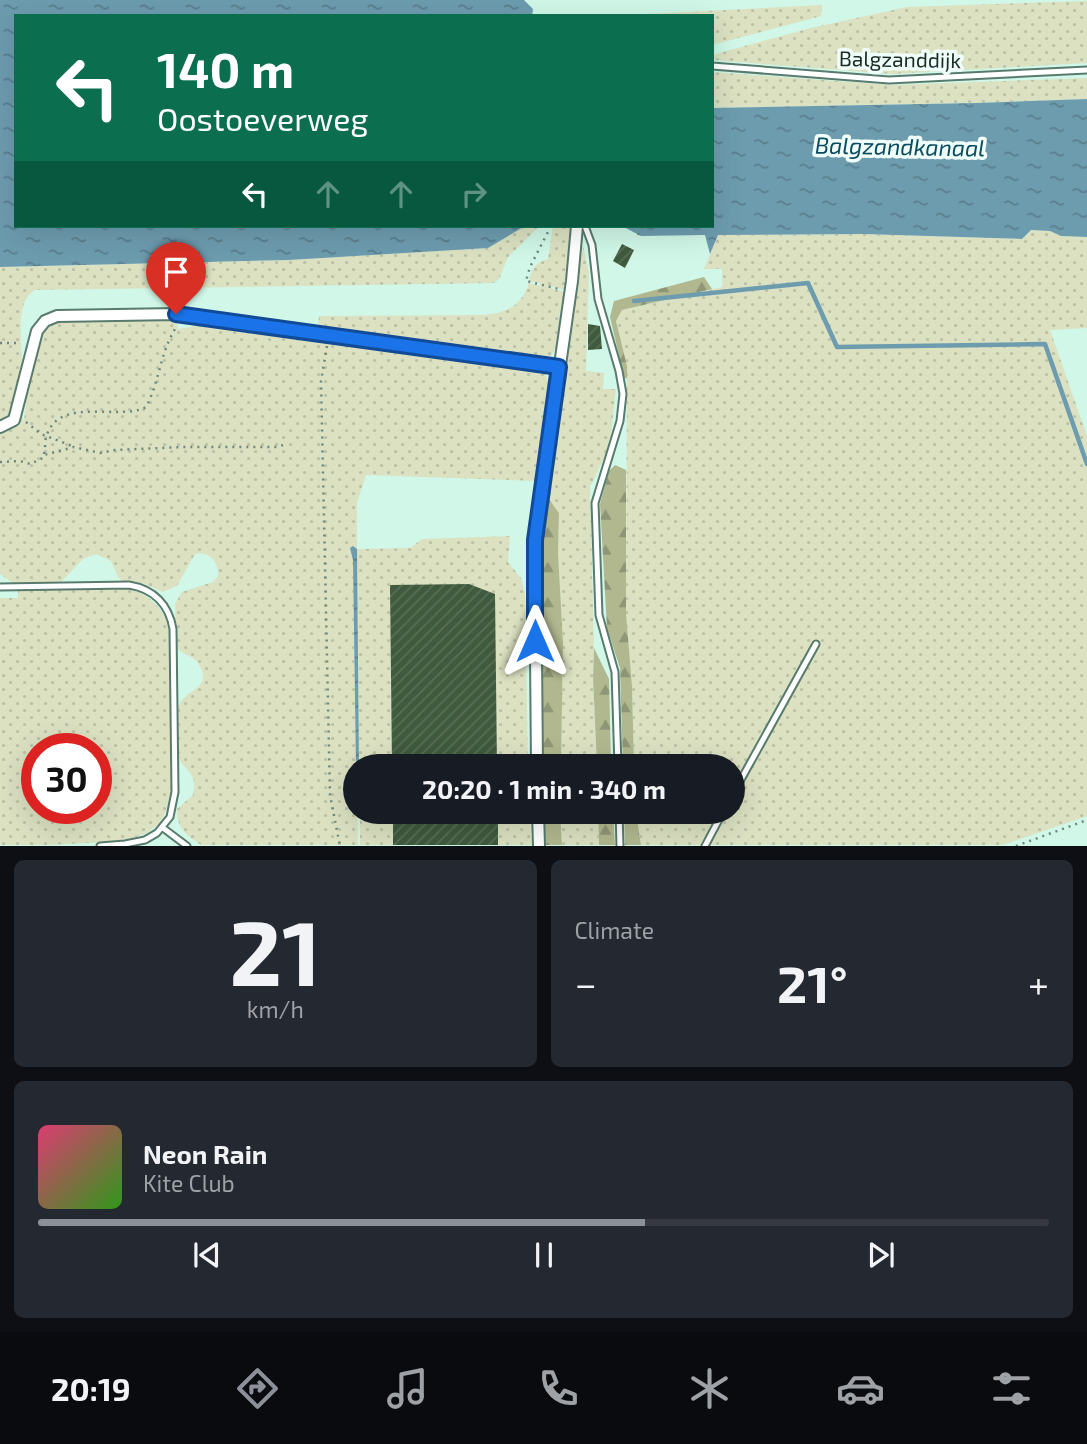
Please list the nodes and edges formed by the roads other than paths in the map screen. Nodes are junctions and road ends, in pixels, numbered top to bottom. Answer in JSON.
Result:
{"nodes":[{"id":1,"x":714,"y":66,"type":"edge"},
{"id":2,"x":1087,"y":71,"type":"edge"},
{"id":3,"x":577,"y":228,"type":"edge"},
{"id":4,"x":586,"y":228,"type":"edge"},
{"id":5,"x":559,"y":367,"type":"junction"},
{"id":6,"x":0,"y":427,"type":"edge"},
{"id":7,"x":0,"y":587,"type":"edge"},
{"id":8,"x":816,"y":644,"type":"dead end"},
{"id":9,"x":537,"y":754,"type":"edge"},
{"id":10,"x":618,"y":754,"type":"edge"},
{"id":11,"x":745,"y":772,"type":"edge"},
{"id":12,"x":538,"y":824,"type":"edge"},
{"id":13,"x":619,"y":824,"type":"edge"},
{"id":14,"x":716,"y":824,"type":"edge"},
{"id":15,"x":163,"y":828,"type":"junction"},
{"id":16,"x":100,"y":845,"type":"edge"},
{"id":17,"x":187,"y":845,"type":"edge"},
{"id":18,"x":539,"y":845,"type":"edge"},
{"id":19,"x":620,"y":845,"type":"edge"},
{"id":20,"x":705,"y":845,"type":"edge"}],
"edges":[{"from":1,"to":2,"type":"lane","name":"Balgzanddijk"},
{"from":3,"to":5,"type":"street"},
{"from":4,"to":10,"type":"lane"},
{"from":5,"to":6,"type":"street"},
{"from":5,"to":9,"type":"street"},
{"from":7,"to":15,"type":"lane"},
{"from":8,"to":11,"type":"lane"},
{"from":12,"to":18,"type":"street"},
{"from":13,"to":19,"type":"lane"},
{"from":14,"to":20,"type":"lane"},
{"from":15,"to":16,"type":"lane"},
{"from":15,"to":17,"type":"lane"}]}
